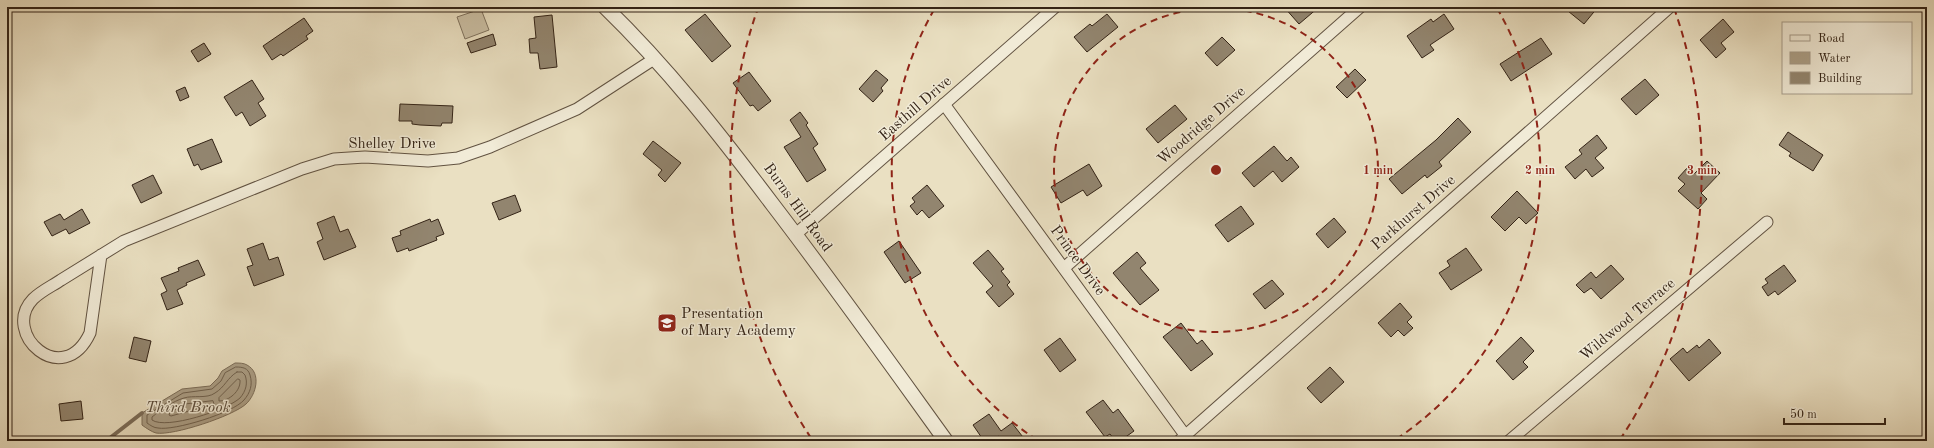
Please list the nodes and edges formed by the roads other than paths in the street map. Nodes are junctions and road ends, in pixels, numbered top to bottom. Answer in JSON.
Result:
{"nodes":[{"id":1,"x":605,"y":7,"type":"edge"},
{"id":2,"x":1055,"y":7,"type":"edge"},
{"id":3,"x":1360,"y":7,"type":"edge"},
{"id":4,"x":1670,"y":7,"type":"edge"},
{"id":5,"x":654,"y":59,"type":"junction"},
{"id":6,"x":944,"y":104,"type":"junction"},
{"id":7,"x":1767,"y":222,"type":"dead end"},
{"id":8,"x":796,"y":234,"type":"junction"},
{"id":9,"x":101,"y":255,"type":"junction"},
{"id":10,"x":1064,"y":268,"type":"junction"},
{"id":11,"x":1182,"y":438,"type":"edge"},
{"id":12,"x":946,"y":441,"type":"edge"},
{"id":13,"x":1509,"y":441,"type":"edge"}],
"edges":[{"from":1,"to":5,"type":"street","name":"Burns Hill Road"},
{"from":2,"to":6,"type":"street","name":"Easthill Drive"},
{"from":3,"to":10,"type":"street","name":"Woodridge Drive"},
{"from":4,"to":11,"type":"street","name":"Parkhurst Drive"},
{"from":5,"to":8,"type":"street","name":"Burns Hill Road"},
{"from":5,"to":9,"type":"street","name":"Shelley Drive"},
{"from":6,"to":8,"type":"street","name":"Easthill Drive"},
{"from":6,"to":10,"type":"street","name":"Prince Drive"},
{"from":7,"to":13,"type":"street","name":"Wildwood Terrace"},
{"from":8,"to":12,"type":"street","name":"Burns Hill Road"},
{"from":9,"to":9,"type":"street","name":"Shelley Drive"},
{"from":10,"to":11,"type":"street","name":"Prince Drive"}]}
